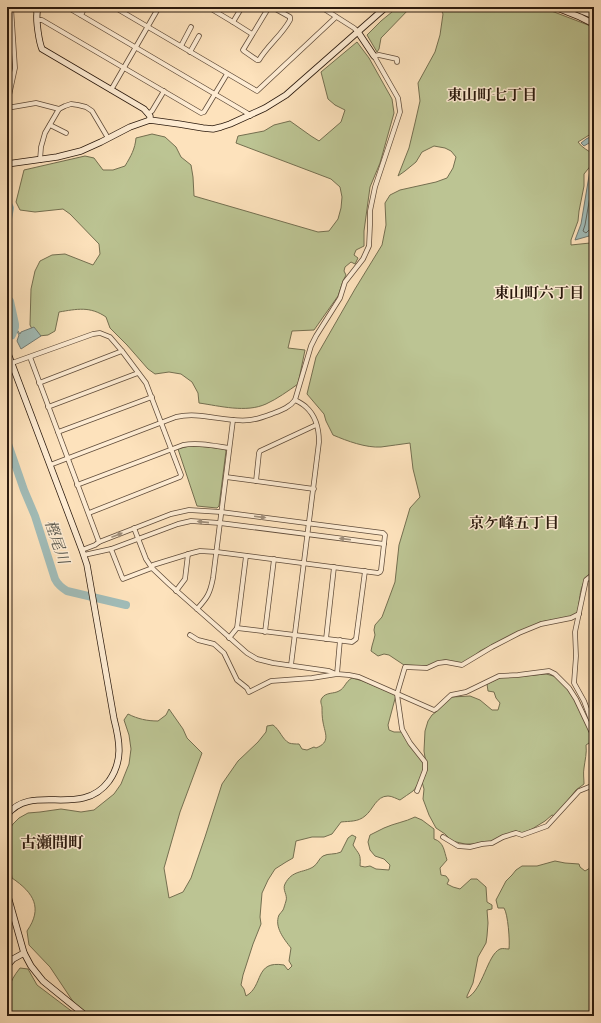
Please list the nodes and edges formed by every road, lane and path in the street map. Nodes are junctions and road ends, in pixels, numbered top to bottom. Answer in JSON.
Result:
{"nodes":[{"id":1,"x":11,"y":7,"type":"edge"},
{"id":2,"x":67,"y":7,"type":"edge"},
{"id":3,"x":85,"y":7,"type":"edge"},
{"id":4,"x":114,"y":7,"type":"edge"},
{"id":5,"x":159,"y":7,"type":"edge"},
{"id":6,"x":180,"y":7,"type":"edge"},
{"id":7,"x":186,"y":7,"type":"edge"},
{"id":8,"x":213,"y":7,"type":"edge"},
{"id":9,"x":242,"y":7,"type":"edge"},
{"id":10,"x":269,"y":7,"type":"edge"},
{"id":11,"x":272,"y":7,"type":"edge"},
{"id":12,"x":322,"y":7,"type":"edge"},
{"id":13,"x":355,"y":7,"type":"edge"},
{"id":14,"x":359,"y":7,"type":"edge"},
{"id":15,"x":386,"y":7,"type":"edge"},
{"id":16,"x":555,"y":7,"type":"edge"},
{"id":17,"x":572,"y":7,"type":"edge"},
{"id":18,"x":38,"y":8,"type":"edge"},
{"id":19,"x":81,"y":15,"type":"junction"},
{"id":20,"x":594,"y":16,"type":"edge"},
{"id":21,"x":336,"y":18,"type":"junction"},
{"id":22,"x":37,"y":20,"type":"junction"},
{"id":23,"x":233,"y":22,"type":"junction"},
{"id":24,"x":594,"y":24,"type":"edge"},
{"id":25,"x":148,"y":27,"type":"junction"},
{"id":26,"x":191,"y":27,"type":"dead end"},
{"id":27,"x":358,"y":32,"type":"junction"},
{"id":28,"x":252,"y":34,"type":"junction"},
{"id":29,"x":199,"y":36,"type":"dead end"},
{"id":30,"x":181,"y":46,"type":"junction"},
{"id":31,"x":135,"y":47,"type":"junction"},
{"id":32,"x":190,"y":52,"type":"junction"},
{"id":33,"x":374,"y":56,"type":"junction"},
{"id":34,"x":397,"y":62,"type":"dead end"},
{"id":35,"x":123,"y":68,"type":"junction"},
{"id":36,"x":227,"y":74,"type":"junction"},
{"id":37,"x":111,"y":90,"type":"junction"},
{"id":38,"x":164,"y":91,"type":"junction"},
{"id":39,"x":215,"y":94,"type":"junction"},
{"id":40,"x":7,"y":105,"type":"edge"},
{"id":41,"x":7,"y":108,"type":"edge"},
{"id":42,"x":59,"y":109,"type":"junction"},
{"id":43,"x":148,"y":114,"type":"junction"},
{"id":44,"x":250,"y":116,"type":"junction"},
{"id":45,"x":150,"y":120,"type":"junction"},
{"id":46,"x":50,"y":125,"type":"junction"},
{"id":47,"x":66,"y":133,"type":"dead end"},
{"id":48,"x":108,"y":138,"type":"junction"},
{"id":49,"x":40,"y":160,"type":"junction"},
{"id":50,"x":7,"y":164,"type":"edge"},
{"id":51,"x":7,"y":351,"type":"edge"},
{"id":52,"x":122,"y":351,"type":"junction"},
{"id":53,"x":30,"y":357,"type":"junction"},
{"id":54,"x":12,"y":363,"type":"junction"},
{"id":55,"x":138,"y":373,"type":"junction"},
{"id":56,"x":39,"y":383,"type":"junction"},
{"id":57,"x":152,"y":397,"type":"junction"},
{"id":58,"x":295,"y":400,"type":"junction"},
{"id":59,"x":48,"y":407,"type":"junction"},
{"id":60,"x":233,"y":420,"type":"junction"},
{"id":61,"x":161,"y":423,"type":"junction"},
{"id":62,"x":316,"y":425,"type":"junction"},
{"id":63,"x":58,"y":432,"type":"junction"},
{"id":64,"x":229,"y":448,"type":"junction"},
{"id":65,"x":172,"y":449,"type":"junction"},
{"id":66,"x":68,"y":458,"type":"junction"},
{"id":67,"x":50,"y":465,"type":"junction"},
{"id":68,"x":226,"y":477,"type":"junction"},
{"id":69,"x":256,"y":481,"type":"junction"},
{"id":70,"x":78,"y":485,"type":"junction"},
{"id":71,"x":314,"y":489,"type":"junction"},
{"id":72,"x":221,"y":512,"type":"junction"},
{"id":73,"x":89,"y":513,"type":"junction"},
{"id":74,"x":220,"y":523,"type":"junction"},
{"id":75,"x":310,"y":524,"type":"junction"},
{"id":76,"x":134,"y":528,"type":"junction"},
{"id":77,"x":308,"y":535,"type":"junction"},
{"id":78,"x":138,"y":539,"type":"junction"},
{"id":79,"x":99,"y":542,"type":"junction"},
{"id":80,"x":384,"y":544,"type":"junction"},
{"id":81,"x":111,"y":549,"type":"junction"},
{"id":82,"x":217,"y":552,"type":"junction"},
{"id":83,"x":83,"y":553,"type":"junction"},
{"id":84,"x":188,"y":554,"type":"junction"},
{"id":85,"x":246,"y":556,"type":"junction"},
{"id":86,"x":274,"y":560,"type":"junction"},
{"id":87,"x":304,"y":563,"type":"junction"},
{"id":88,"x":334,"y":567,"type":"junction"},
{"id":89,"x":152,"y":568,"type":"junction"},
{"id":90,"x":365,"y":571,"type":"junction"},
{"id":91,"x":594,"y":575,"type":"edge"},
{"id":92,"x":176,"y":591,"type":"junction"},
{"id":93,"x":197,"y":609,"type":"junction"},
{"id":94,"x":579,"y":614,"type":"junction"},
{"id":95,"x":237,"y":628,"type":"junction"},
{"id":96,"x":265,"y":632,"type":"junction"},
{"id":97,"x":190,"y":635,"type":"dead end"},
{"id":98,"x":295,"y":635,"type":"junction"},
{"id":99,"x":228,"y":638,"type":"junction"},
{"id":100,"x":326,"y":639,"type":"junction"},
{"id":101,"x":340,"y":640,"type":"junction"},
{"id":102,"x":292,"y":665,"type":"junction"},
{"id":103,"x":337,"y":674,"type":"junction"},
{"id":104,"x":397,"y":694,"type":"junction"},
{"id":105,"x":594,"y":728,"type":"edge"},
{"id":106,"x":594,"y":740,"type":"edge"},
{"id":107,"x":594,"y":785,"type":"edge"},
{"id":108,"x":417,"y":791,"type":"dead end"},
{"id":109,"x":7,"y":815,"type":"edge"},
{"id":110,"x":443,"y":837,"type":"dead end"},
{"id":111,"x":7,"y":893,"type":"edge"},
{"id":112,"x":9,"y":908,"type":"edge"},
{"id":113,"x":24,"y":953,"type":"junction"},
{"id":114,"x":7,"y":966,"type":"edge"},
{"id":115,"x":86,"y":1016,"type":"edge"}],
"edges":[{"from":1,"to":40,"type":"street"},
{"from":2,"to":19,"type":"street"},
{"from":3,"to":19,"type":"street"},
{"from":4,"to":25,"type":"street"},
{"from":5,"to":25,"type":"street"},
{"from":6,"to":7,"type":"street"},
{"from":8,"to":23,"type":"street"},
{"from":9,"to":23,"type":"street"},
{"from":10,"to":28,"type":"street"},
{"from":11,"to":28,"type":"street"},
{"from":12,"to":21,"type":"street"},
{"from":13,"to":14,"type":"street"},
{"from":15,"to":27,"type":"street"},
{"from":16,"to":24,"type":"street"},
{"from":17,"to":20,"type":"street"},
{"from":18,"to":22,"type":"street"},
{"from":19,"to":31,"type":"street"},
{"from":21,"to":27,"type":"street"},
{"from":21,"to":36,"type":"street"},
{"from":22,"to":35,"type":"street"},
{"from":22,"to":37,"type":"street"},
{"from":23,"to":28,"type":"street"},
{"from":25,"to":30,"type":"street"},
{"from":25,"to":31,"type":"street"},
{"from":26,"to":30,"type":"street"},
{"from":27,"to":33,"type":"street"},
{"from":27,"to":44,"type":"street"},
{"from":29,"to":32,"type":"street"},
{"from":30,"to":32,"type":"street"},
{"from":31,"to":35,"type":"street"},
{"from":31,"to":39,"type":"street"},
{"from":32,"to":36,"type":"street"},
{"from":33,"to":34,"type":"street"},
{"from":33,"to":58,"type":"street"},
{"from":35,"to":37,"type":"street"},
{"from":35,"to":38,"type":"street"},
{"from":36,"to":39,"type":"street"},
{"from":37,"to":43,"type":"street"},
{"from":38,"to":39,"type":"street"},
{"from":38,"to":43,"type":"street"},
{"from":39,"to":44,"type":"street"},
{"from":41,"to":42,"type":"street"},
{"from":42,"to":46,"type":"street"},
{"from":42,"to":48,"type":"street"},
{"from":43,"to":45,"type":"street"},
{"from":44,"to":45,"type":"street"},
{"from":45,"to":48,"type":"street"},
{"from":46,"to":47,"type":"street"},
{"from":46,"to":49,"type":"street"},
{"from":48,"to":49,"type":"street"},
{"from":49,"to":50,"type":"street"},
{"from":51,"to":54,"type":"street"},
{"from":52,"to":53,"type":"street"},
{"from":52,"to":55,"type":"street"},
{"from":52,"to":56,"type":"street"},
{"from":53,"to":54,"type":"street"},
{"from":53,"to":56,"type":"street"},
{"from":54,"to":67,"type":"street"},
{"from":55,"to":57,"type":"street"},
{"from":55,"to":59,"type":"street"},
{"from":56,"to":59,"type":"street"},
{"from":57,"to":61,"type":"street"},
{"from":57,"to":63,"type":"street"},
{"from":58,"to":60,"type":"street"},
{"from":58,"to":62,"type":"street"},
{"from":59,"to":63,"type":"street"},
{"from":60,"to":61,"type":"street"},
{"from":60,"to":64,"type":"street"},
{"from":61,"to":65,"type":"street"},
{"from":61,"to":66,"type":"street"},
{"from":62,"to":69,"type":"street"},
{"from":62,"to":71,"type":"street"},
{"from":63,"to":66,"type":"street"},
{"from":64,"to":65,"type":"street"},
{"from":64,"to":68,"type":"street"},
{"from":65,"to":70,"type":"street"},
{"from":65,"to":73,"type":"street"},
{"from":66,"to":67,"type":"street"},
{"from":66,"to":70,"type":"street"},
{"from":67,"to":83,"type":"street"},
{"from":68,"to":69,"type":"street"},
{"from":68,"to":72,"type":"street"},
{"from":69,"to":71,"type":"street"},
{"from":70,"to":73,"type":"street"},
{"from":71,"to":75,"type":"street"},
{"from":72,"to":74,"type":"street"},
{"from":72,"to":75,"type":"street","one_way":true},
{"from":72,"to":76,"type":"street"},
{"from":73,"to":79,"type":"street"},
{"from":74,"to":77,"type":"street"},
{"from":74,"to":78,"type":"street","one_way":true},
{"from":74,"to":82,"type":"street"},
{"from":75,"to":77,"type":"street"},
{"from":75,"to":80,"type":"street"},
{"from":76,"to":78,"type":"street"},
{"from":79,"to":76,"type":"street","one_way":true},
{"from":80,"to":77,"type":"street","one_way":true},
{"from":77,"to":87,"type":"street"},
{"from":78,"to":81,"type":"street"},
{"from":78,"to":89,"type":"street"},
{"from":79,"to":83,"type":"street"},
{"from":80,"to":90,"type":"street"},
{"from":81,"to":83,"type":"street"},
{"from":81,"to":89,"type":"street"},
{"from":82,"to":84,"type":"street"},
{"from":82,"to":85,"type":"street"},
{"from":82,"to":93,"type":"street"},
{"from":83,"to":109,"type":"street"},
{"from":84,"to":89,"type":"street"},
{"from":84,"to":92,"type":"street"},
{"from":85,"to":86,"type":"street"},
{"from":85,"to":95,"type":"street"},
{"from":86,"to":87,"type":"street"},
{"from":86,"to":96,"type":"street"},
{"from":87,"to":88,"type":"street"},
{"from":87,"to":98,"type":"street"},
{"from":88,"to":90,"type":"street"},
{"from":88,"to":100,"type":"street"},
{"from":89,"to":92,"type":"street"},
{"from":90,"to":101,"type":"street"},
{"from":91,"to":94,"type":"street"},
{"from":92,"to":93,"type":"street"},
{"from":93,"to":99,"type":"street"},
{"from":94,"to":104,"type":"street"},
{"from":94,"to":105,"type":"street"},
{"from":95,"to":96,"type":"street"},
{"from":95,"to":99,"type":"street"},
{"from":96,"to":98,"type":"street"},
{"from":97,"to":103,"type":"street"},
{"from":98,"to":100,"type":"street"},
{"from":98,"to":102,"type":"street"},
{"from":99,"to":102,"type":"street"},
{"from":100,"to":101,"type":"street"},
{"from":101,"to":103,"type":"street"},
{"from":102,"to":103,"type":"street"},
{"from":103,"to":104,"type":"street"},
{"from":104,"to":106,"type":"street"},
{"from":104,"to":108,"type":"street"},
{"from":107,"to":110,"type":"street"},
{"from":111,"to":112,"type":"street"},
{"from":112,"to":113,"type":"street"},
{"from":113,"to":114,"type":"street"},
{"from":113,"to":115,"type":"street"}]}
